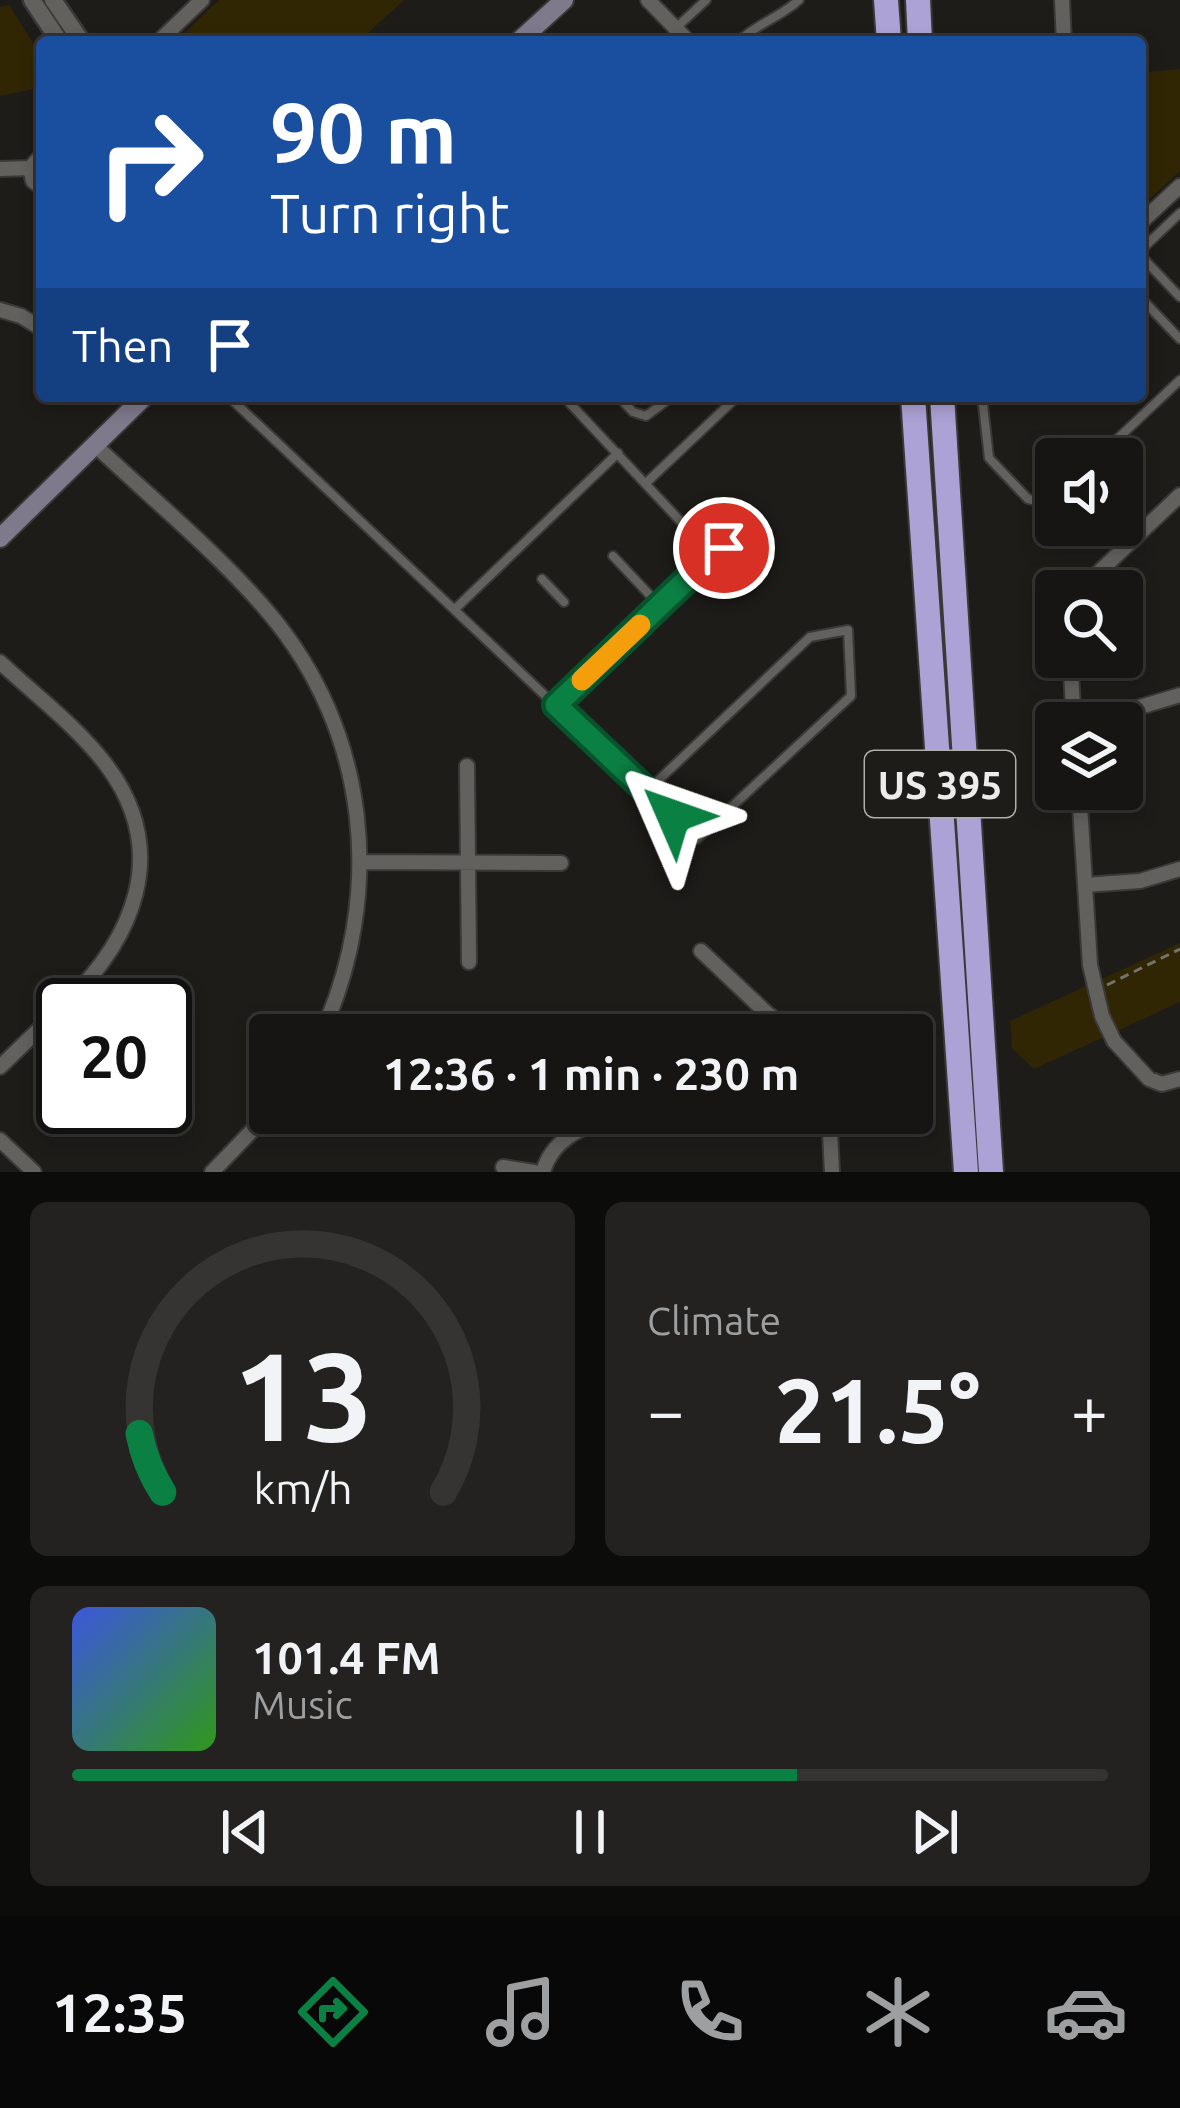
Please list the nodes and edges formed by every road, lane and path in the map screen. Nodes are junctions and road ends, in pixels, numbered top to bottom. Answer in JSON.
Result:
{"nodes":[{"id":1,"x":32,"y":0,"type":"edge"},
{"id":2,"x":53,"y":0,"type":"edge"},
{"id":3,"x":202,"y":0,"type":"edge"},
{"id":4,"x":564,"y":0,"type":"edge"},
{"id":5,"x":648,"y":0,"type":"edge"},
{"id":6,"x":706,"y":0,"type":"edge"},
{"id":7,"x":799,"y":0,"type":"edge"},
{"id":8,"x":886,"y":0,"type":"edge"},
{"id":9,"x":918,"y":0,"type":"edge"},
{"id":10,"x":1061,"y":0,"type":"edge"},
{"id":11,"x":675,"y":28,"type":"junction"},
{"id":12,"x":56,"y":36,"type":"edge"},
{"id":13,"x":78,"y":36,"type":"edge"},
{"id":14,"x":164,"y":36,"type":"edge"},
{"id":15,"x":525,"y":36,"type":"edge"},
{"id":16,"x":683,"y":36,"type":"edge"},
{"id":17,"x":744,"y":36,"type":"edge"},
{"id":18,"x":889,"y":36,"type":"edge"},
{"id":19,"x":920,"y":36,"type":"edge"},
{"id":20,"x":1064,"y":36,"type":"edge"},
{"id":21,"x":36,"y":162,"type":"edge"},
{"id":22,"x":30,"y":168,"type":"junction"},
{"id":23,"x":0,"y":169,"type":"edge"},
{"id":24,"x":36,"y":184,"type":"edge"},
{"id":25,"x":1180,"y":186,"type":"edge"},
{"id":26,"x":1180,"y":214,"type":"edge"},
{"id":27,"x":1146,"y":218,"type":"edge"},
{"id":28,"x":1146,"y":247,"type":"edge"},
{"id":29,"x":1146,"y":260,"type":"edge"},
{"id":30,"x":1180,"y":297,"type":"edge"},
{"id":31,"x":1146,"y":303,"type":"edge"},
{"id":32,"x":0,"y":310,"type":"edge"},
{"id":33,"x":36,"y":325,"type":"edge"},
{"id":34,"x":1180,"y":339,"type":"edge"},
{"id":35,"x":1180,"y":380,"type":"edge"},
{"id":36,"x":139,"y":402,"type":"edge"},
{"id":37,"x":234,"y":402,"type":"edge"},
{"id":38,"x":569,"y":402,"type":"edge"},
{"id":39,"x":623,"y":402,"type":"edge"},
{"id":40,"x":666,"y":402,"type":"edge"},
{"id":41,"x":732,"y":402,"type":"edge"},
{"id":42,"x":913,"y":402,"type":"edge"},
{"id":43,"x":942,"y":402,"type":"edge"},
{"id":44,"x":983,"y":402,"type":"edge"},
{"id":45,"x":1118,"y":438,"type":"edge"},
{"id":46,"x":96,"y":446,"type":"junction"},
{"id":47,"x":618,"y":453,"type":"junction"},
{"id":48,"x":646,"y":483,"type":"junction"},
{"id":49,"x":1180,"y":496,"type":"edge"},
{"id":50,"x":1035,"y":501,"type":"edge"},
{"id":51,"x":0,"y":538,"type":"edge"},
{"id":52,"x":699,"y":541,"type":"junction"},
{"id":53,"x":613,"y":556,"type":"dead end"},
{"id":54,"x":702,"y":565,"type":"junction"},
{"id":55,"x":1101,"y":570,"type":"edge"},
{"id":56,"x":542,"y":579,"type":"dead end"},
{"id":57,"x":564,"y":602,"type":"dead end"},
{"id":58,"x":660,"y":605,"type":"junction"},
{"id":59,"x":455,"y":609,"type":"junction"},
{"id":60,"x":0,"y":662,"type":"edge"},
{"id":61,"x":1180,"y":695,"type":"edge"},
{"id":62,"x":556,"y":705,"type":"junction"},
{"id":63,"x":1143,"y":706,"type":"edge"},
{"id":64,"x":467,"y":766,"type":"dead end"},
{"id":65,"x":646,"y":792,"type":"junction"},
{"id":66,"x":1080,"y":810,"type":"edge"},
{"id":67,"x":361,"y":862,"type":"junction"},
{"id":68,"x":468,"y":862,"type":"junction"},
{"id":69,"x":561,"y":863,"type":"dead end"},
{"id":70,"x":1180,"y":869,"type":"edge"},
{"id":71,"x":1085,"y":886,"type":"junction"},
{"id":72,"x":1180,"y":949,"type":"edge"},
{"id":73,"x":701,"y":951,"type":"dead end"},
{"id":74,"x":469,"y":962,"type":"dead end"},
{"id":75,"x":90,"y":978,"type":"edge"},
{"id":76,"x":1093,"y":990,"type":"junction"},
{"id":77,"x":330,"y":1014,"type":"edge"},
{"id":78,"x":769,"y":1014,"type":"edge"},
{"id":79,"x":36,"y":1032,"type":"edge"},
{"id":80,"x":0,"y":1066,"type":"edge"},
{"id":81,"x":1180,"y":1079,"type":"edge"},
{"id":82,"x":249,"y":1134,"type":"edge"},
{"id":83,"x":574,"y":1134,"type":"edge"},
{"id":84,"x":830,"y":1134,"type":"edge"},
{"id":85,"x":2,"y":1147,"type":"edge"},
{"id":86,"x":503,"y":1167,"type":"dead end"},
{"id":87,"x":34,"y":1172,"type":"edge"},
{"id":88,"x":212,"y":1172,"type":"edge"},
{"id":89,"x":538,"y":1172,"type":"edge"},
{"id":90,"x":832,"y":1172,"type":"edge"},
{"id":91,"x":966,"y":1172,"type":"edge"},
{"id":92,"x":991,"y":1172,"type":"edge"}],
"edges":[{"from":1,"to":12,"type":"street"},
{"from":2,"to":13,"type":"street"},
{"from":3,"to":14,"type":"street"},
{"from":4,"to":15,"type":"main road"},
{"from":5,"to":11,"type":"street"},
{"from":6,"to":11,"type":"lane"},
{"from":7,"to":17,"type":"lane"},
{"from":8,"to":18,"type":"highway"},
{"from":9,"to":19,"type":"highway"},
{"from":10,"to":20,"type":"street"},
{"from":11,"to":16,"type":"street"},
{"from":21,"to":22,"type":"street"},
{"from":22,"to":23,"type":"street"},
{"from":22,"to":24,"type":"street"},
{"from":25,"to":27,"type":"street"},
{"from":26,"to":28,"type":"lane"},
{"from":29,"to":30,"type":"lane"},
{"from":31,"to":34,"type":"lane"},
{"from":32,"to":33,"type":"street"},
{"from":35,"to":45,"type":"lane"},
{"from":36,"to":46,"type":"main road"},
{"from":37,"to":59,"type":"lane"},
{"from":38,"to":47,"type":"lane"},
{"from":39,"to":40,"type":"lane"},
{"from":41,"to":48,"type":"lane"},
{"from":42,"to":91,"type":"highway","number":"US 395"},
{"from":43,"to":92,"type":"highway","number":"US 395"},
{"from":44,"to":50,"type":"lane"},
{"from":46,"to":51,"type":"main road"},
{"from":46,"to":67,"type":"street"},
{"from":47,"to":48,"type":"lane"},
{"from":47,"to":59,"type":"lane"},
{"from":48,"to":52,"type":"lane"},
{"from":49,"to":55,"type":"street"},
{"from":52,"to":54,"type":"lane"},
{"from":52,"to":54,"type":"lane"},
{"from":53,"to":58,"type":"lane"},
{"from":54,"to":58,"type":"lane"},
{"from":56,"to":57,"type":"lane"},
{"from":58,"to":62,"type":"lane"},
{"from":59,"to":62,"type":"lane"},
{"from":60,"to":75,"type":"street"},
{"from":61,"to":63,"type":"street"},
{"from":62,"to":65,"type":"lane"},
{"from":64,"to":68,"type":"street"},
{"from":65,"to":65,"type":"lane"},
{"from":66,"to":71,"type":"street"},
{"from":67,"to":68,"type":"street"},
{"from":67,"to":77,"type":"street"},
{"from":68,"to":69,"type":"street"},
{"from":68,"to":74,"type":"street"},
{"from":70,"to":71,"type":"street"},
{"from":71,"to":76,"type":"street"},
{"from":72,"to":76,"type":"path"},
{"from":73,"to":78,"type":"street"},
{"from":76,"to":81,"type":"street"},
{"from":79,"to":80,"type":"street"},
{"from":82,"to":88,"type":"street"},
{"from":83,"to":89,"type":"street"},
{"from":84,"to":90,"type":"street"},
{"from":85,"to":87,"type":"street"},
{"from":86,"to":89,"type":"street"}]}
